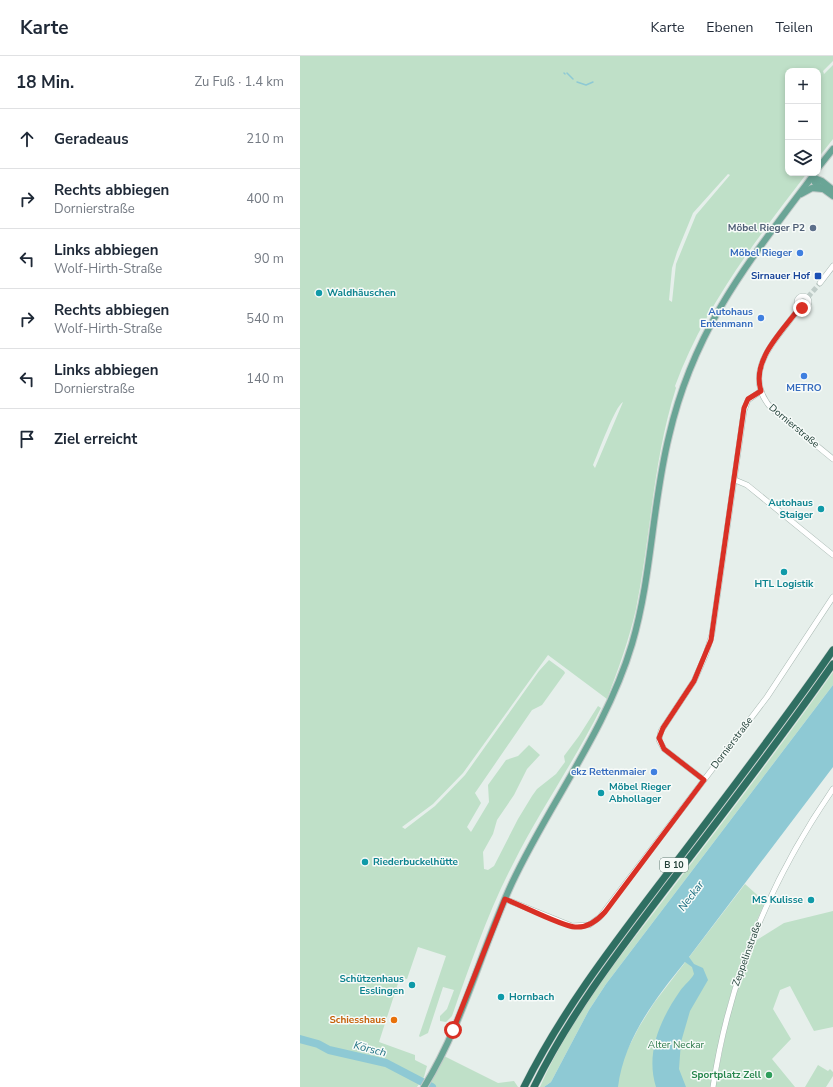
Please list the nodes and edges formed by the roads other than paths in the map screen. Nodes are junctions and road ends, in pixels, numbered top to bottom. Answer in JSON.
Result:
{"nodes":[{"id":1,"x":833,"y":149,"type":"edge"},
{"id":2,"x":821,"y":165,"type":"edge"},
{"id":3,"x":812,"y":176,"type":"edge"},
{"id":4,"x":814,"y":176,"type":"edge"},
{"id":5,"x":821,"y":176,"type":"edge"},
{"id":6,"x":824,"y":186,"type":"junction"},
{"id":7,"x":833,"y":190,"type":"edge"},
{"id":8,"x":798,"y":195,"type":"junction"},
{"id":9,"x":833,"y":196,"type":"edge"},
{"id":10,"x":833,"y":266,"type":"edge"},
{"id":11,"x":820,"y":283,"type":"tunnel mouth"},
{"id":12,"x":800,"y":307,"type":"dead end"},
{"id":13,"x":761,"y":391,"type":"junction"},
{"id":14,"x":833,"y":459,"type":"edge"},
{"id":15,"x":735,"y":480,"type":"junction"},
{"id":16,"x":833,"y":555,"type":"edge"},
{"id":17,"x":833,"y":597,"type":"edge"},
{"id":18,"x":833,"y":650,"type":"edge"},
{"id":19,"x":833,"y":664,"type":"edge"},
{"id":20,"x":704,"y":780,"type":"junction"},
{"id":21,"x":833,"y":789,"type":"edge"},
{"id":22,"x":505,"y":899,"type":"junction"},
{"id":23,"x":424,"y":1087,"type":"edge"},
{"id":24,"x":524,"y":1087,"type":"edge"},
{"id":25,"x":534,"y":1087,"type":"edge"},
{"id":26,"x":713,"y":1087,"type":"edge"}],
"edges":[{"from":1,"to":2,"type":"main road"},
{"from":3,"to":8,"type":"main road"},
{"from":4,"to":6,"type":"main road"},
{"from":5,"to":6,"type":"main road"},
{"from":6,"to":7,"type":"main road"},
{"from":6,"to":8,"type":"main road"},
{"from":6,"to":9,"type":"main road"},
{"from":8,"to":22,"type":"main road"},
{"from":10,"to":11,"type":"street"},
{"from":12,"to":13,"type":"street","name":"Dornierstraße"},
{"from":13,"to":14,"type":"street","name":"Dornierstraße"},
{"from":13,"to":15,"type":"street"},
{"from":15,"to":16,"type":"street"},
{"from":15,"to":20,"type":"street"},
{"from":17,"to":20,"type":"street","name":"Dornierstraße"},
{"from":18,"to":24,"type":"highway","number":"B 10"},
{"from":19,"to":25,"type":"highway","number":"B 10"},
{"from":20,"to":22,"type":"street","name":"Dornierstraße"},
{"from":21,"to":26,"type":"street","name":"Zeppelinstraße"},
{"from":22,"to":23,"type":"main road"}]}
